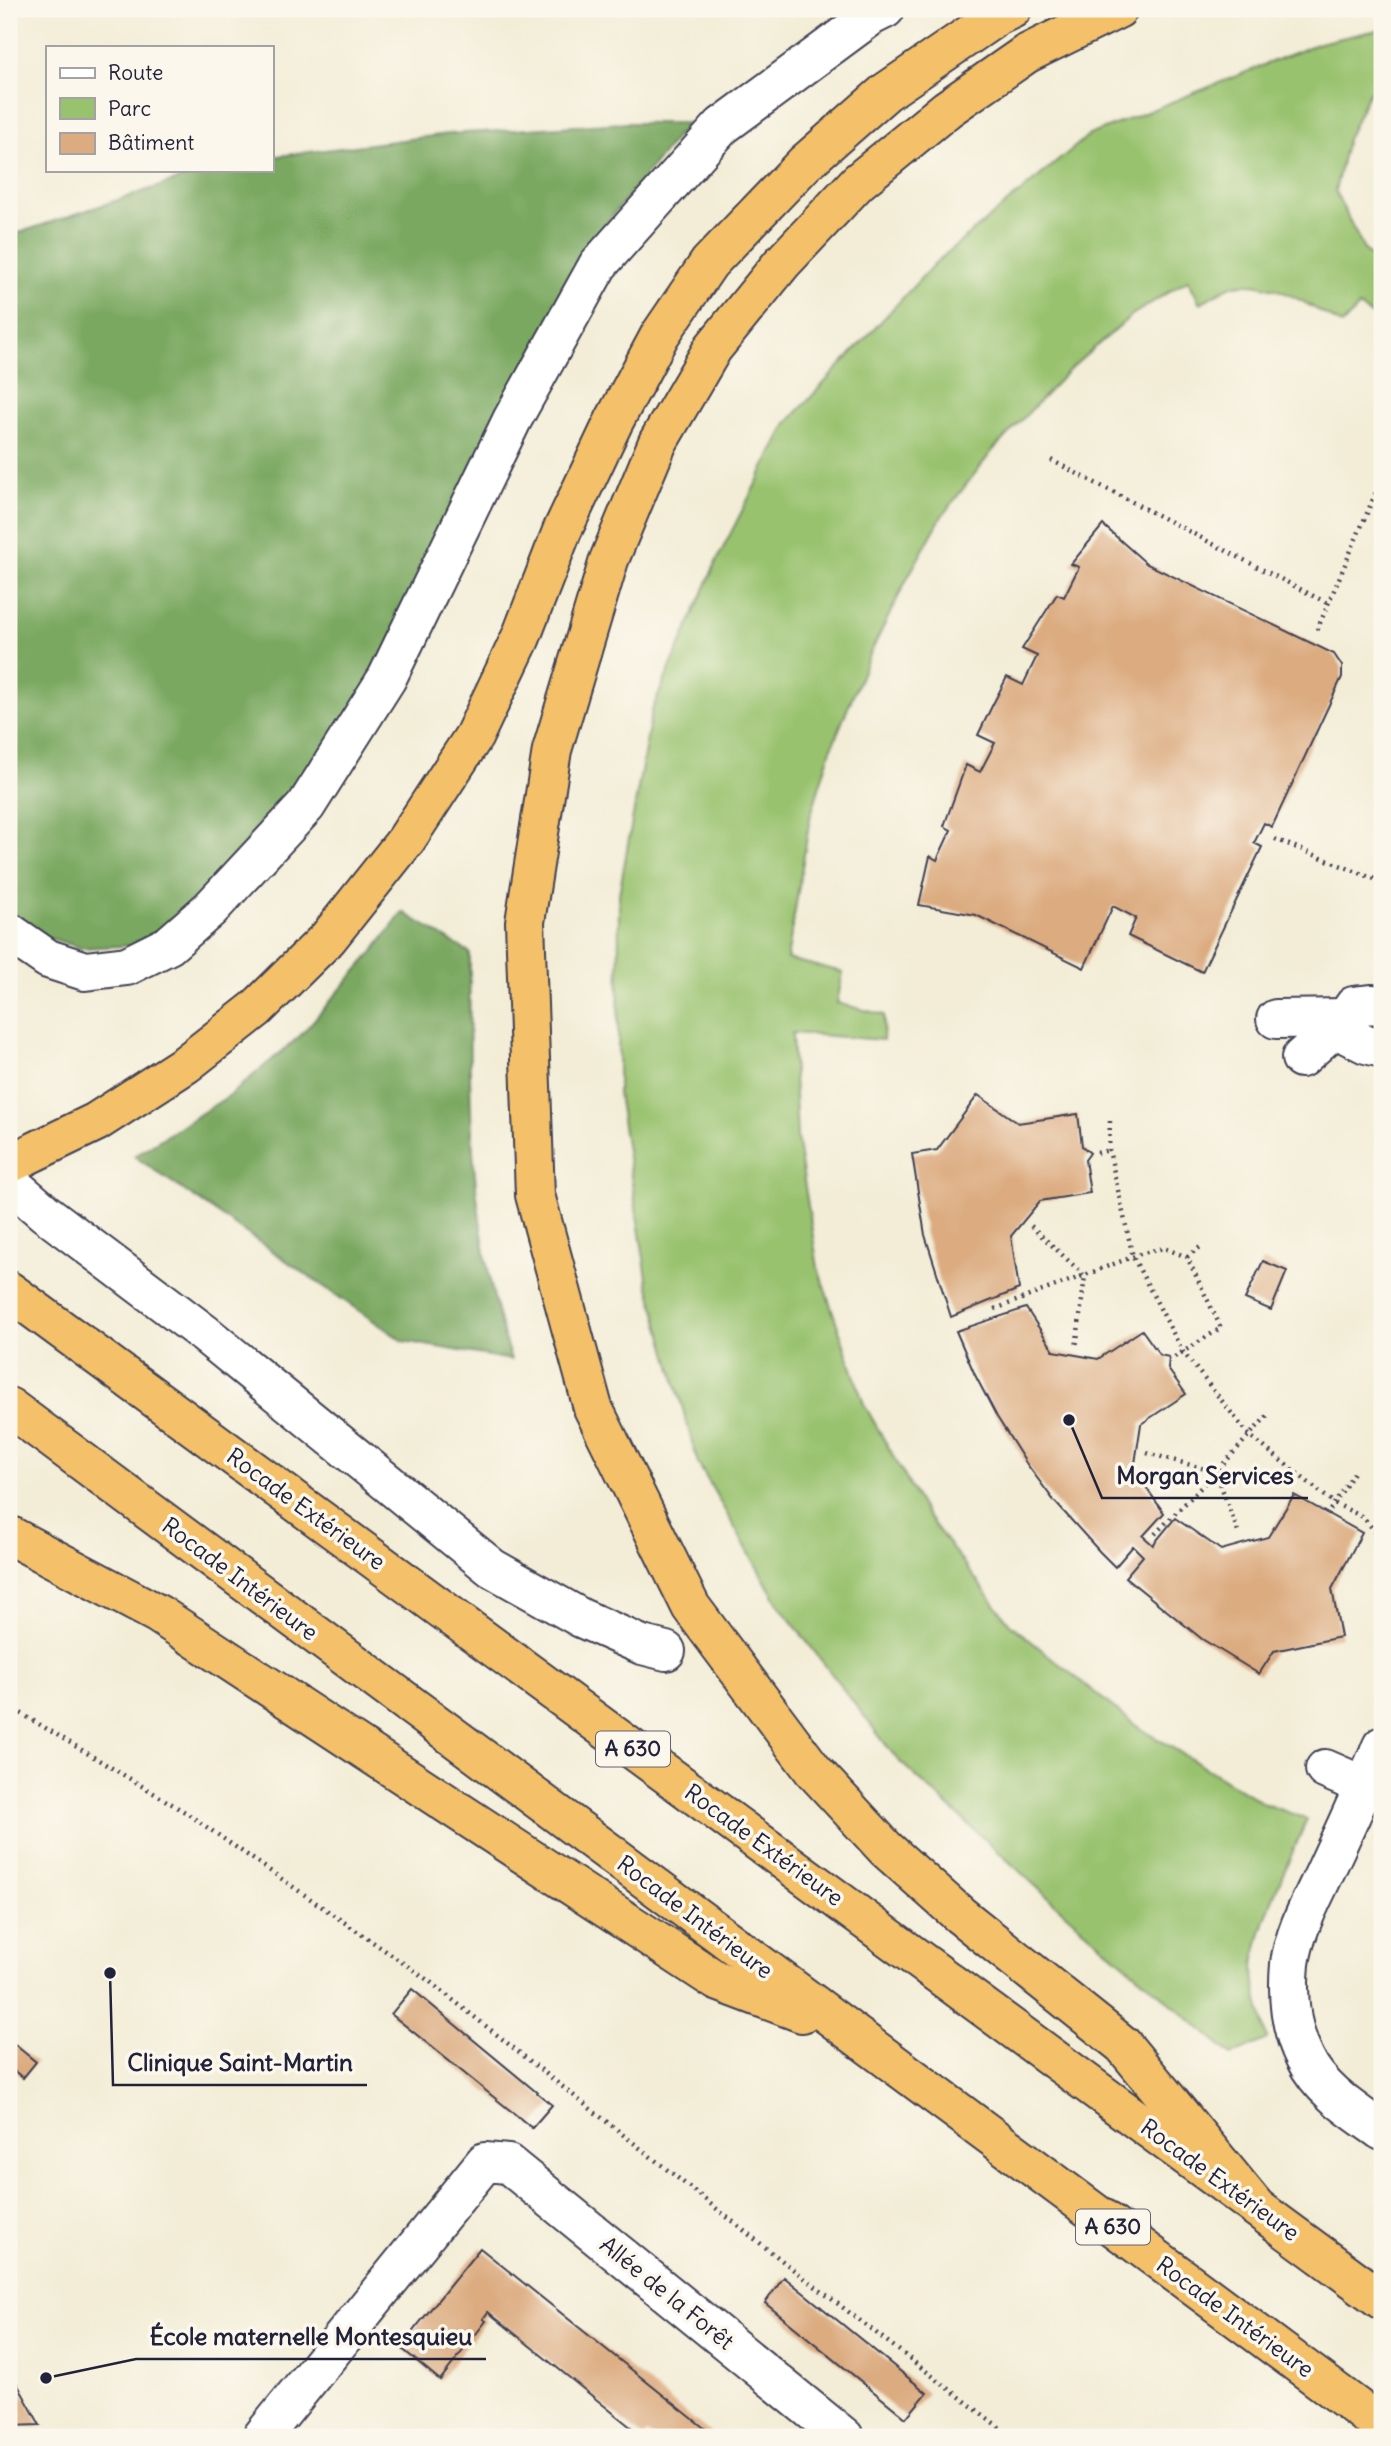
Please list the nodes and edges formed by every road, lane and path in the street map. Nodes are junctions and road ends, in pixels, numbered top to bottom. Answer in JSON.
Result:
{"nodes":[{"id":1,"x":885,"y":9,"type":"edge"},
{"id":2,"x":1013,"y":9,"type":"edge"},
{"id":3,"x":1118,"y":9,"type":"edge"},
{"id":4,"x":1051,"y":460,"type":"dead end"},
{"id":5,"x":1382,"y":478,"type":"edge"},
{"id":6,"x":1329,"y":604,"type":"junction"},
{"id":7,"x":1317,"y":630,"type":"dead end"},
{"id":8,"x":1275,"y":839,"type":"dead end"},
{"id":9,"x":1382,"y":882,"type":"edge"},
{"id":10,"x":9,"y":932,"type":"edge"},
{"id":11,"x":1382,"y":1006,"type":"edge"},
{"id":12,"x":1346,"y":1018,"type":"junction"},
{"id":13,"x":1276,"y":1019,"type":"dead end"},
{"id":14,"x":1382,"y":1048,"type":"edge"},
{"id":15,"x":1301,"y":1058,"type":"dead end"},
{"id":16,"x":1110,"y":1121,"type":"dead end"},
{"id":17,"x":1110,"y":1150,"type":"junction"},
{"id":18,"x":1097,"y":1153,"type":"dead end"},
{"id":19,"x":9,"y":1164,"type":"edge"},
{"id":20,"x":9,"y":1182,"type":"edge"},
{"id":21,"x":1031,"y":1226,"type":"dead end"},
{"id":22,"x":1203,"y":1245,"type":"dead end"},
{"id":23,"x":1133,"y":1257,"type":"junction"},
{"id":24,"x":1187,"y":1257,"type":"junction"},
{"id":25,"x":1085,"y":1276,"type":"junction"},
{"id":26,"x":9,"y":1291,"type":"edge"},
{"id":27,"x":995,"y":1309,"type":"dead end"},
{"id":28,"x":1076,"y":1348,"type":"dead end"},
{"id":29,"x":1183,"y":1352,"type":"junction"},
{"id":30,"x":1173,"y":1358,"type":"dead end"},
{"id":31,"x":9,"y":1407,"type":"edge"},
{"id":32,"x":1267,"y":1416,"type":"dead end"},
{"id":33,"x":1249,"y":1436,"type":"junction"},
{"id":34,"x":1147,"y":1453,"type":"dead end"},
{"id":35,"x":1354,"y":1471,"type":"dead end"},
{"id":36,"x":1216,"y":1472,"type":"junction"},
{"id":37,"x":1334,"y":1503,"type":"junction"},
{"id":38,"x":1330,"y":1510,"type":"dead end"},
{"id":39,"x":1155,"y":1534,"type":"dead end"},
{"id":40,"x":9,"y":1535,"type":"edge"},
{"id":41,"x":1239,"y":1535,"type":"dead end"},
{"id":42,"x":1382,"y":1541,"type":"edge"},
{"id":43,"x":666,"y":1651,"type":"dead end"},
{"id":44,"x":9,"y":1706,"type":"edge"},
{"id":45,"x":1382,"y":1746,"type":"edge"},
{"id":46,"x":1325,"y":1769,"type":"dead end"},
{"id":47,"x":1364,"y":1786,"type":"junction"},
{"id":48,"x":843,"y":2028,"type":"junction"},
{"id":49,"x":1382,"y":2131,"type":"edge"},
{"id":50,"x":1256,"y":2207,"type":"junction"},
{"id":51,"x":1382,"y":2300,"type":"edge"},
{"id":52,"x":1382,"y":2426,"type":"edge"},
{"id":53,"x":262,"y":2437,"type":"edge"},
{"id":54,"x":844,"y":2437,"type":"edge"},
{"id":55,"x":1013,"y":2437,"type":"edge"}],
"edges":[{"from":1,"to":10,"type":"street"},
{"from":2,"to":19,"type":"highway"},
{"from":3,"to":50,"type":"highway"},
{"from":4,"to":6,"type":"path"},
{"from":5,"to":6,"type":"path"},
{"from":6,"to":7,"type":"path"},
{"from":8,"to":9,"type":"path"},
{"from":11,"to":12,"type":"street"},
{"from":12,"to":13,"type":"street"},
{"from":12,"to":14,"type":"street"},
{"from":12,"to":15,"type":"street"},
{"from":16,"to":17,"type":"path"},
{"from":17,"to":18,"type":"path"},
{"from":17,"to":23,"type":"path"},
{"from":20,"to":43,"type":"street"},
{"from":21,"to":25,"type":"path"},
{"from":22,"to":24,"type":"path"},
{"from":23,"to":24,"type":"path"},
{"from":23,"to":25,"type":"path"},
{"from":23,"to":29,"type":"path"},
{"from":24,"to":29,"type":"path"},
{"from":25,"to":27,"type":"path"},
{"from":25,"to":28,"type":"path"},
{"from":26,"to":50,"type":"highway","name":"Rocade Extérieure","number":"A 630"},
{"from":29,"to":30,"type":"path"},
{"from":29,"to":33,"type":"path"},
{"from":31,"to":48,"type":"highway","name":"Rocade Intérieure","number":"A 630"},
{"from":32,"to":33,"type":"path"},
{"from":33,"to":36,"type":"path"},
{"from":33,"to":37,"type":"path"},
{"from":34,"to":36,"type":"path"},
{"from":35,"to":37,"type":"path"},
{"from":36,"to":39,"type":"path"},
{"from":36,"to":41,"type":"path"},
{"from":37,"to":38,"type":"path"},
{"from":37,"to":42,"type":"path"},
{"from":40,"to":48,"type":"highway"},
{"from":44,"to":55,"type":"path"},
{"from":45,"to":47,"type":"street"},
{"from":46,"to":47,"type":"street"},
{"from":47,"to":49,"type":"street"},
{"from":48,"to":52,"type":"highway","name":"Rocade Intérieure","number":"A 630"},
{"from":50,"to":51,"type":"highway","name":"Rocade Extérieure","number":"A 630"},
{"from":53,"to":54,"type":"street","name":"Allée de la Forêt"}]}
